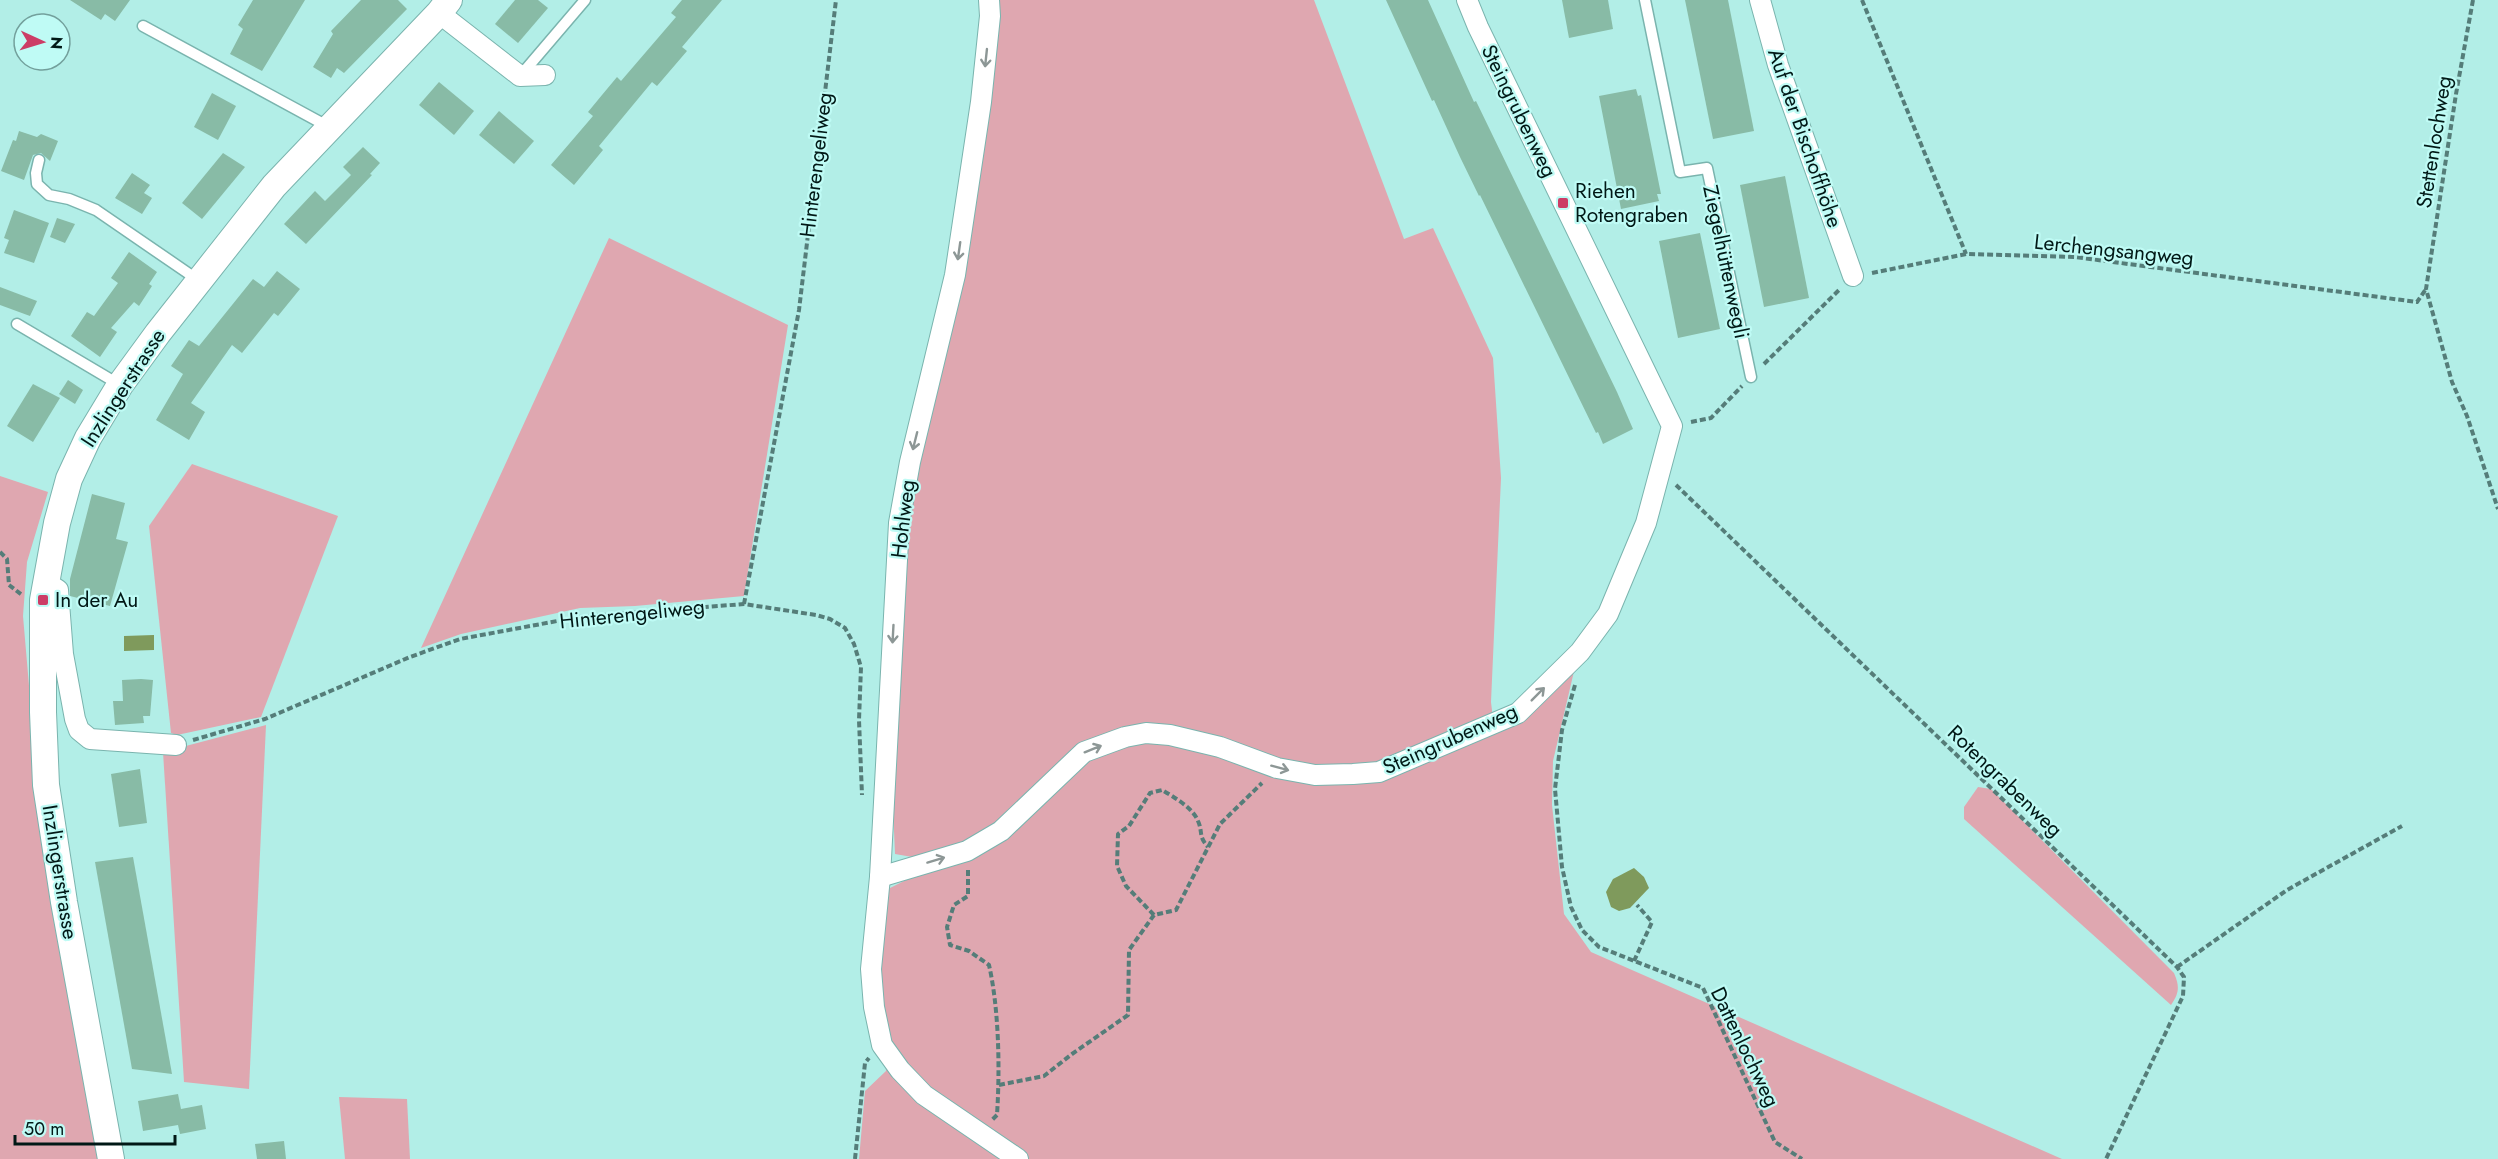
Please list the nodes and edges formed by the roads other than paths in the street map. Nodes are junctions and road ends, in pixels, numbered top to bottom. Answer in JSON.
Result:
{"nodes":[{"id":1,"x":585,"y":0,"type":"edge"},
{"id":2,"x":989,"y":0,"type":"edge"},
{"id":3,"x":1467,"y":0,"type":"edge"},
{"id":4,"x":1645,"y":0,"type":"edge"},
{"id":5,"x":1760,"y":0,"type":"edge"},
{"id":6,"x":444,"y":7,"type":"edge"},
{"id":7,"x":143,"y":26,"type":"dead end"},
{"id":8,"x":545,"y":75,"type":"dead end"},
{"id":9,"x":520,"y":76,"type":"junction"},
{"id":10,"x":330,"y":128,"type":"junction"},
{"id":11,"x":39,"y":160,"type":"dead end"},
{"id":12,"x":1853,"y":276,"type":"road end"},
{"id":13,"x":198,"y":280,"type":"junction"},
{"id":14,"x":16,"y":324,"type":"dead end"},
{"id":15,"x":1750,"y":377,"type":"road end"},
{"id":16,"x":120,"y":385,"type":"junction"},
{"id":17,"x":55,"y":588,"type":"dead end"},
{"id":18,"x":176,"y":745,"type":"road end"},
{"id":19,"x":880,"y":877,"type":"junction"},
{"id":20,"x":111,"y":1159,"type":"edge"},
{"id":21,"x":1018,"y":1159,"type":"edge"}],
"edges":[{"from":1,"to":9,"type":"lane"},
{"from":2,"to":19,"type":"street","name":"Hohlweg","one_way":true},
{"from":19,"to":3,"type":"street","name":"Steingrubenweg","one_way":true},
{"from":4,"to":15,"type":"lane","name":"Ziegelhüttenwegli"},
{"from":5,"to":12,"type":"street","name":"Auf der Bischoffhöhe"},
{"from":6,"to":9,"type":"street"},
{"from":6,"to":10,"type":"street","name":"Inzlingerstrasse"},
{"from":7,"to":10,"type":"lane"},
{"from":8,"to":9,"type":"street"},
{"from":10,"to":13,"type":"street","name":"Inzlingerstrasse"},
{"from":11,"to":13,"type":"lane"},
{"from":13,"to":16,"type":"street","name":"Inzlingerstrasse"},
{"from":14,"to":16,"type":"lane"},
{"from":16,"to":20,"type":"street","name":"Inzlingerstrasse"},
{"from":17,"to":18,"type":"street"},
{"from":19,"to":21,"type":"street","name":"Hohlweg"}]}
